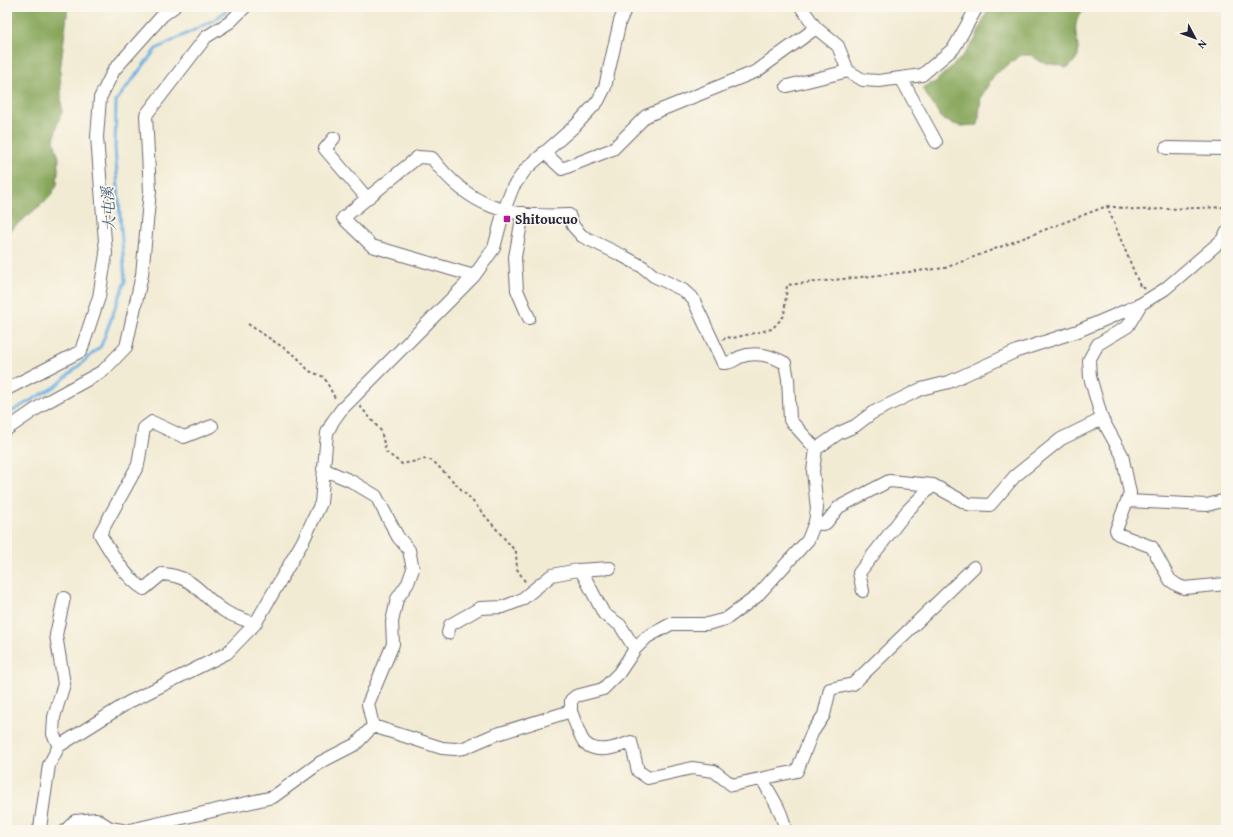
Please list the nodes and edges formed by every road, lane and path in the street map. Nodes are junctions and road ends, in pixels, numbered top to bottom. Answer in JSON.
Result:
{"nodes":[{"id":1,"x":174,"y":7,"type":"edge"},
{"id":2,"x":245,"y":7,"type":"edge"},
{"id":3,"x":626,"y":7,"type":"edge"},
{"id":4,"x":801,"y":7,"type":"edge"},
{"id":5,"x":977,"y":7,"type":"edge"},
{"id":6,"x":816,"y":28,"type":"junction"},
{"id":7,"x":848,"y":71,"type":"junction"},
{"id":8,"x":901,"y":78,"type":"junction"},
{"id":9,"x":787,"y":86,"type":"dead end"},
{"id":10,"x":334,"y":138,"type":"dead end"},
{"id":11,"x":936,"y":142,"type":"dead end"},
{"id":12,"x":1166,"y":148,"type":"dead end"},
{"id":13,"x":1226,"y":149,"type":"edge"},
{"id":14,"x":544,"y":152,"type":"junction"},
{"id":15,"x":367,"y":198,"type":"junction"},
{"id":16,"x":1107,"y":206,"type":"junction"},
{"id":17,"x":1226,"y":207,"type":"edge"},
{"id":18,"x":504,"y":210,"type":"junction"},
{"id":19,"x":523,"y":213,"type":"junction"},
{"id":20,"x":1226,"y":233,"type":"edge"},
{"id":21,"x":474,"y":276,"type":"junction"},
{"id":22,"x":1156,"y":294,"type":"junction"},
{"id":23,"x":1141,"y":304,"type":"junction"},
{"id":24,"x":529,"y":318,"type":"dead end"},
{"id":25,"x":248,"y":324,"type":"dead end"},
{"id":26,"x":716,"y":350,"type":"junction"},
{"id":27,"x":7,"y":389,"type":"edge"},
{"id":28,"x":354,"y":399,"type":"junction"},
{"id":29,"x":342,"y":410,"type":"junction"},
{"id":30,"x":1102,"y":419,"type":"junction"},
{"id":31,"x":212,"y":426,"type":"dead end"},
{"id":32,"x":7,"y":429,"type":"edge"},
{"id":33,"x":816,"y":449,"type":"junction"},
{"id":34,"x":323,"y":469,"type":"junction"},
{"id":35,"x":933,"y":485,"type":"junction"},
{"id":36,"x":1226,"y":500,"type":"edge"},
{"id":37,"x":1128,"y":501,"type":"junction"},
{"id":38,"x":815,"y":522,"type":"junction"},
{"id":39,"x":974,"y":567,"type":"dead end"},
{"id":40,"x":610,"y":568,"type":"dead end"},
{"id":41,"x":578,"y":570,"type":"junction"},
{"id":42,"x":1226,"y":584,"type":"edge"},
{"id":43,"x":863,"y":591,"type":"dead end"},
{"id":44,"x":531,"y":592,"type":"junction"},
{"id":45,"x":64,"y":598,"type":"dead end"},
{"id":46,"x":255,"y":624,"type":"junction"},
{"id":47,"x":448,"y":633,"type":"dead end"},
{"id":48,"x":635,"y":649,"type":"junction"},
{"id":49,"x":571,"y":711,"type":"junction"},
{"id":50,"x":373,"y":726,"type":"junction"},
{"id":51,"x":59,"y":746,"type":"junction"},
{"id":52,"x":763,"y":780,"type":"junction"},
{"id":53,"x":42,"y":829,"type":"edge"},
{"id":54,"x":66,"y":830,"type":"edge"},
{"id":55,"x":122,"y":830,"type":"edge"},
{"id":56,"x":130,"y":830,"type":"edge"},
{"id":57,"x":785,"y":830,"type":"edge"}],
"edges":[{"from":1,"to":27,"type":"street"},
{"from":2,"to":32,"type":"street"},
{"from":3,"to":14,"type":"street"},
{"from":4,"to":6,"type":"street"},
{"from":5,"to":8,"type":"street"},
{"from":6,"to":7,"type":"street"},
{"from":6,"to":14,"type":"street"},
{"from":7,"to":8,"type":"street"},
{"from":7,"to":9,"type":"street"},
{"from":8,"to":11,"type":"street"},
{"from":10,"to":15,"type":"street"},
{"from":12,"to":13,"type":"street"},
{"from":14,"to":18,"type":"street"},
{"from":15,"to":18,"type":"street"},
{"from":15,"to":21,"type":"street"},
{"from":16,"to":17,"type":"path"},
{"from":16,"to":22,"type":"path"},
{"from":16,"to":26,"type":"path"},
{"from":18,"to":19,"type":"street"},
{"from":18,"to":21,"type":"street"},
{"from":19,"to":24,"type":"street"},
{"from":19,"to":26,"type":"street"},
{"from":20,"to":22,"type":"street"},
{"from":21,"to":28,"type":"street"},
{"from":22,"to":23,"type":"street"},
{"from":23,"to":30,"type":"street"},
{"from":23,"to":33,"type":"street"},
{"from":25,"to":29,"type":"path"},
{"from":26,"to":33,"type":"street"},
{"from":28,"to":29,"type":"street"},
{"from":28,"to":44,"type":"path"},
{"from":29,"to":34,"type":"street"},
{"from":30,"to":35,"type":"street"},
{"from":30,"to":37,"type":"street"},
{"from":31,"to":46,"type":"street"},
{"from":33,"to":38,"type":"street"},
{"from":34,"to":46,"type":"street"},
{"from":34,"to":50,"type":"street"},
{"from":35,"to":38,"type":"street"},
{"from":35,"to":43,"type":"street"},
{"from":36,"to":37,"type":"street"},
{"from":37,"to":42,"type":"street"},
{"from":38,"to":48,"type":"street"},
{"from":39,"to":52,"type":"street"},
{"from":40,"to":41,"type":"street"},
{"from":41,"to":44,"type":"street"},
{"from":41,"to":48,"type":"street"},
{"from":44,"to":47,"type":"street"},
{"from":45,"to":51,"type":"street"},
{"from":46,"to":51,"type":"street"},
{"from":48,"to":49,"type":"street"},
{"from":49,"to":50,"type":"street"},
{"from":49,"to":52,"type":"street"},
{"from":50,"to":56,"type":"street"},
{"from":51,"to":53,"type":"street"},
{"from":52,"to":57,"type":"street"},
{"from":54,"to":55,"type":"street"}]}
